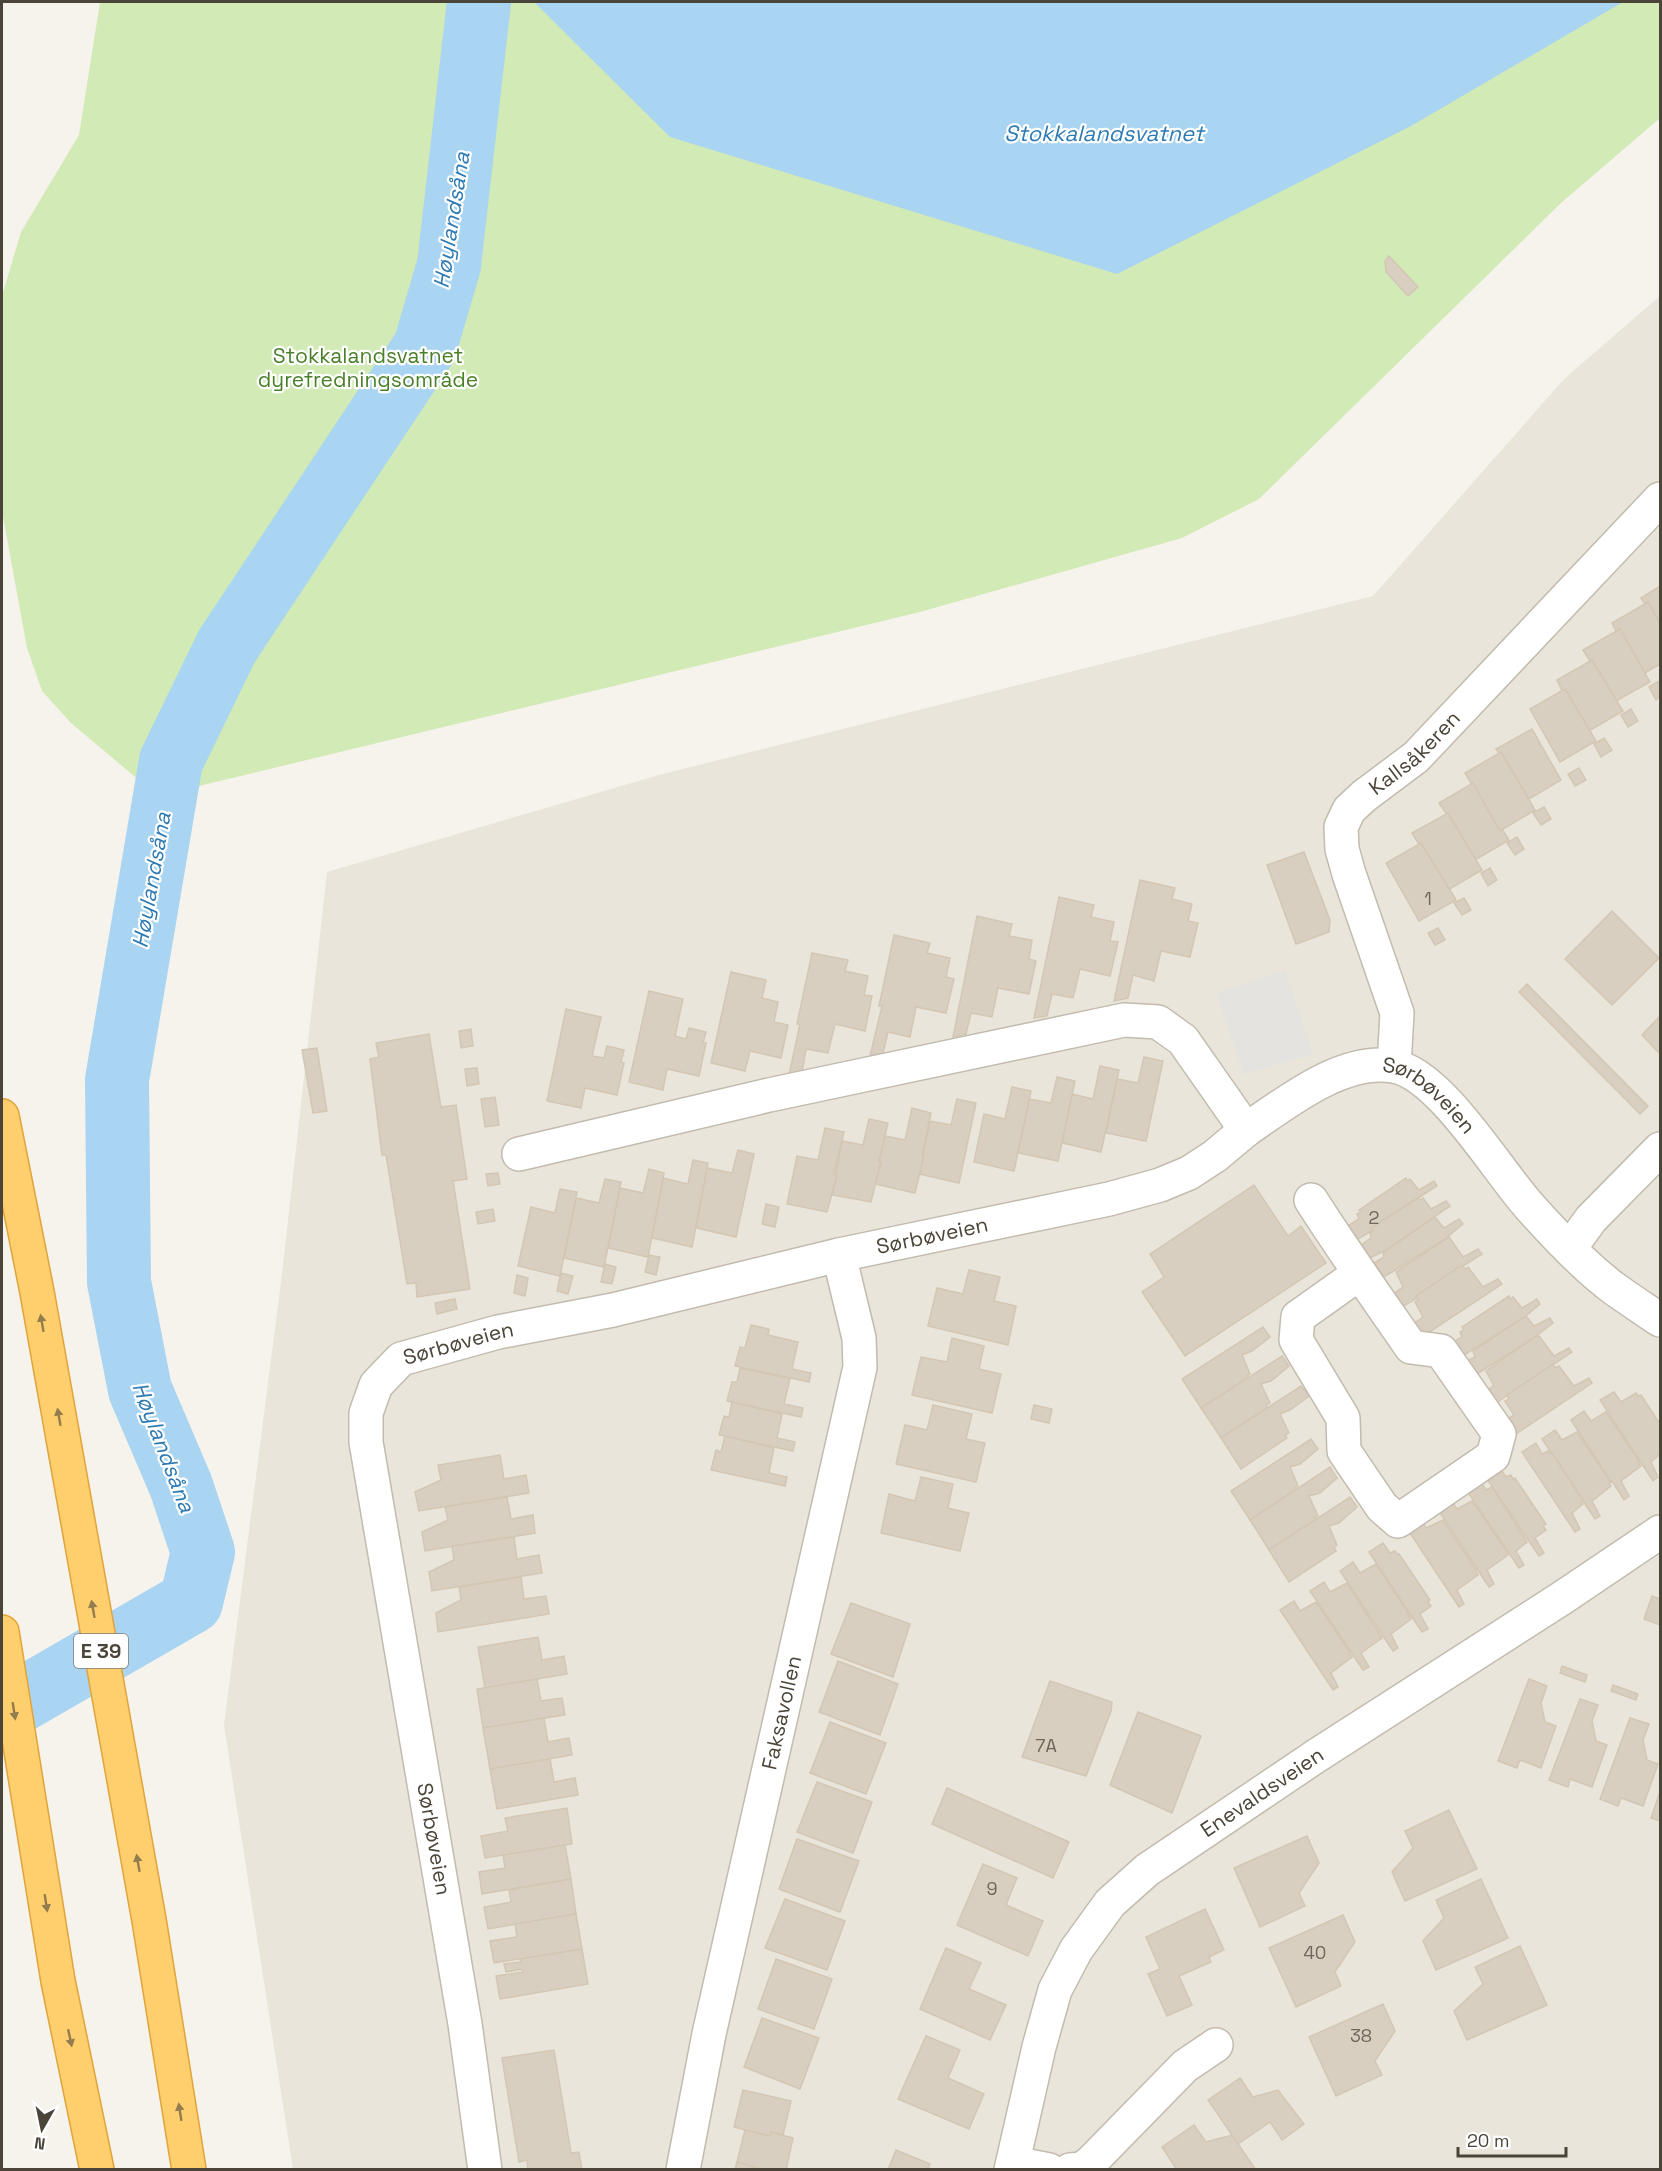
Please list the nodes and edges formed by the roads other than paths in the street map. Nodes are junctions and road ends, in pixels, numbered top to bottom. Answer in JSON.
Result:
{"nodes":[{"id":1,"x":1660,"y":499,"type":"edge"},
{"id":2,"x":1394,"y":1066,"type":"junction"},
{"id":3,"x":2,"y":1116,"type":"edge"},
{"id":4,"x":1245,"y":1130,"type":"junction"},
{"id":5,"x":1660,"y":1149,"type":"edge"},
{"id":6,"x":519,"y":1154,"type":"dead end"},
{"id":7,"x":1311,"y":1200,"type":"dead end"},
{"id":8,"x":1570,"y":1248,"type":"junction"},
{"id":9,"x":839,"y":1255,"type":"junction"},
{"id":10,"x":1360,"y":1274,"type":"junction"},
{"id":11,"x":1660,"y":1320,"type":"edge"},
{"id":12,"x":1660,"y":1532,"type":"edge"},
{"id":13,"x":2,"y":1632,"type":"edge"},
{"id":14,"x":1216,"y":2045,"type":"dead end"},
{"id":15,"x":1012,"y":2166,"type":"edge"},
{"id":16,"x":97,"y":2169,"type":"edge"},
{"id":17,"x":189,"y":2169,"type":"edge"},
{"id":18,"x":485,"y":2169,"type":"edge"},
{"id":19,"x":683,"y":2169,"type":"edge"},
{"id":20,"x":1049,"y":2169,"type":"edge"},
{"id":21,"x":1070,"y":2169,"type":"edge"}],
"edges":[{"from":1,"to":2,"type":"street","name":"Kallsåkeren"},
{"from":2,"to":4,"type":"street","name":"Sørbøveien"},
{"from":2,"to":8,"type":"street","name":"Sørbøveien"},
{"from":17,"to":3,"type":"highway","number":"E 39","one_way":true},
{"from":4,"to":6,"type":"street"},
{"from":4,"to":9,"type":"street","name":"Sørbøveien"},
{"from":5,"to":8,"type":"street"},
{"from":7,"to":10,"type":"street"},
{"from":8,"to":11,"type":"street","name":"Sørbøveien"},
{"from":9,"to":18,"type":"street","name":"Sørbøveien"},
{"from":9,"to":19,"type":"street","name":"Faksavollen"},
{"from":10,"to":10,"type":"street"},
{"from":12,"to":15,"type":"street","name":"Enevaldsveien"},
{"from":13,"to":16,"type":"highway","one_way":true},
{"from":14,"to":21,"type":"street"},
{"from":15,"to":20,"type":"street"}]}
